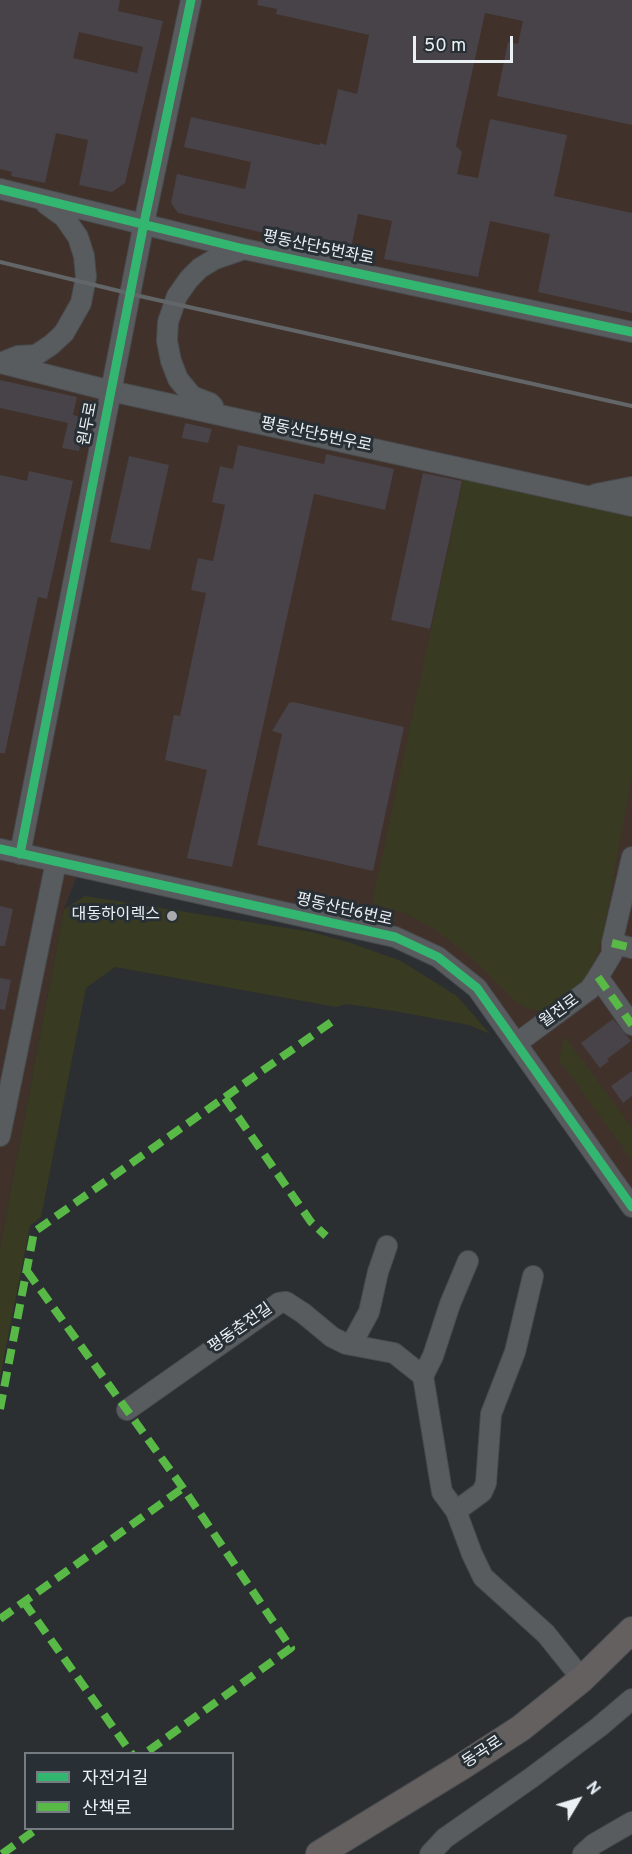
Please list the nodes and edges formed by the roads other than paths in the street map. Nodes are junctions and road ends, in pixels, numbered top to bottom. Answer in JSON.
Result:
{"nodes":[{"id":1,"x":190,"y":0,"type":"edge"},
{"id":2,"x":0,"y":189,"type":"edge"},
{"id":3,"x":38,"y":198,"type":"junction"},
{"id":4,"x":144,"y":223,"type":"junction"},
{"id":5,"x":244,"y":249,"type":"junction"},
{"id":6,"x":631,"y":333,"type":"edge"},
{"id":7,"x":0,"y":363,"type":"edge"},
{"id":8,"x":111,"y":391,"type":"junction"},
{"id":9,"x":222,"y":416,"type":"junction"},
{"id":10,"x":632,"y":487,"type":"edge"},
{"id":11,"x":591,"y":496,"type":"junction"},
{"id":12,"x":632,"y":506,"type":"edge"},
{"id":13,"x":0,"y":849,"type":"edge"},
{"id":14,"x":20,"y":854,"type":"junction"},
{"id":15,"x":632,"y":857,"type":"edge"},
{"id":16,"x":56,"y":862,"type":"junction"},
{"id":17,"x":612,"y":944,"type":"junction"},
{"id":18,"x":632,"y":948,"type":"edge"},
{"id":19,"x":598,"y":978,"type":"junction"},
{"id":20,"x":632,"y":1025,"type":"edge"},
{"id":21,"x":517,"y":1043,"type":"junction"},
{"id":22,"x":0,"y":1136,"type":"edge"},
{"id":23,"x":632,"y":1207,"type":"edge"},
{"id":24,"x":387,"y":1246,"type":"dead end"},
{"id":25,"x":468,"y":1261,"type":"dead end"},
{"id":26,"x":533,"y":1276,"type":"dead end"},
{"id":27,"x":351,"y":1345,"type":"junction"},
{"id":28,"x":423,"y":1376,"type":"junction"},
{"id":29,"x":127,"y":1410,"type":"dead end"},
{"id":30,"x":456,"y":1512,"type":"junction"},
{"id":31,"x":632,"y":1630,"type":"edge"},
{"id":32,"x":582,"y":1680,"type":"junction"},
{"id":33,"x":632,"y":1699,"type":"edge"},
{"id":34,"x":632,"y":1822,"type":"edge"},
{"id":35,"x":319,"y":1854,"type":"edge"},
{"id":36,"x":430,"y":1854,"type":"edge"},
{"id":37,"x":583,"y":1854,"type":"edge"}],
"edges":[{"from":1,"to":4,"type":"street","name":"원두로"},
{"from":2,"to":3,"type":"street","name":"평동산단5번좌로"},
{"from":3,"to":4,"type":"street","name":"평동산단5번좌로"},
{"from":3,"to":7,"type":"street"},
{"from":4,"to":5,"type":"street","name":"평동산단5번좌로"},
{"from":4,"to":8,"type":"street","name":"원두로"},
{"from":5,"to":6,"type":"street","name":"평동산단5번좌로"},
{"from":5,"to":9,"type":"street"},
{"from":7,"to":8,"type":"street","name":"평동산단5번우로"},
{"from":8,"to":9,"type":"street","name":"평동산단5번우로"},
{"from":8,"to":14,"type":"street","name":"원두로"},
{"from":9,"to":11,"type":"street","name":"평동산단5번우로"},
{"from":10,"to":11,"type":"street"},
{"from":11,"to":12,"type":"street","name":"평동산단5번우로"},
{"from":13,"to":14,"type":"street","name":"평동산단6번로"},
{"from":14,"to":16,"type":"street","name":"평동산단6번로"},
{"from":15,"to":17,"type":"street","name":"월전로"},
{"from":16,"to":21,"type":"street","name":"평동산단6번로"},
{"from":16,"to":22,"type":"street"},
{"from":17,"to":18,"type":"street"},
{"from":17,"to":19,"type":"street","name":"월전로"},
{"from":19,"to":20,"type":"street"},
{"from":19,"to":21,"type":"street","name":"월전로"},
{"from":21,"to":23,"type":"street","name":"평동산단6번로"},
{"from":24,"to":27,"type":"street"},
{"from":25,"to":28,"type":"street"},
{"from":26,"to":30,"type":"street"},
{"from":27,"to":28,"type":"street","name":"평동춘전길"},
{"from":27,"to":29,"type":"street","name":"평동춘전길"},
{"from":28,"to":30,"type":"street"},
{"from":30,"to":32,"type":"street"},
{"from":31,"to":32,"type":"main road","name":"동곡로"},
{"from":32,"to":35,"type":"main road","name":"동곡로"},
{"from":33,"to":36,"type":"street"},
{"from":34,"to":37,"type":"street"}]}
